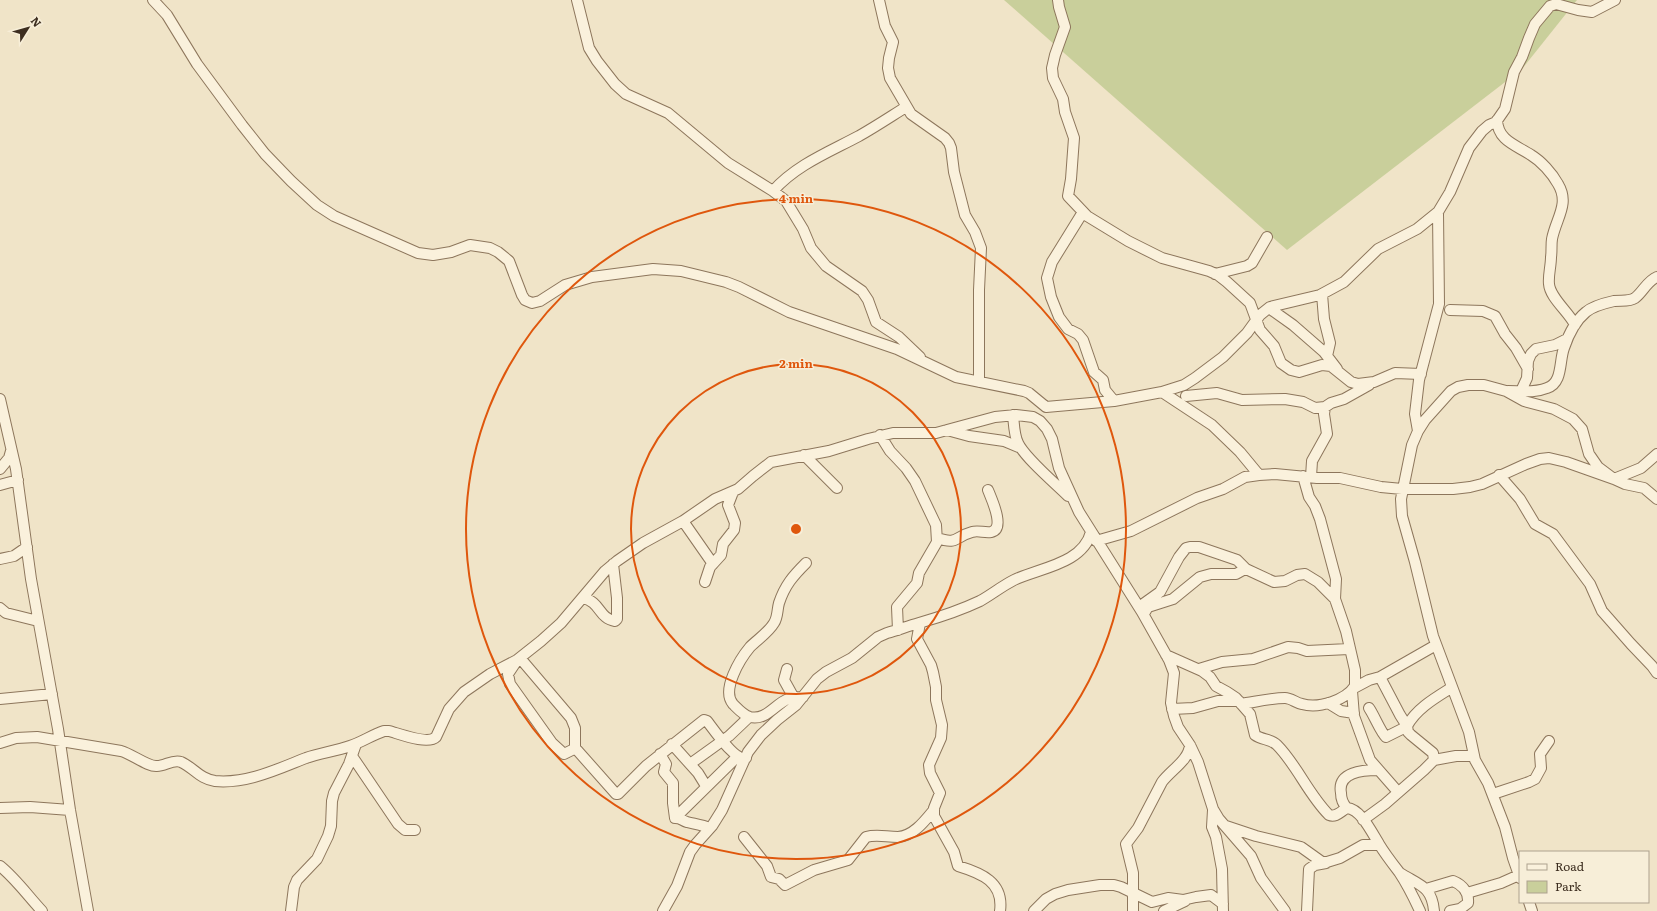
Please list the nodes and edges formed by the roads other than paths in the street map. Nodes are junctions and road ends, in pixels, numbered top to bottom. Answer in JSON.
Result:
{"nodes":[{"id":1,"x":153,"y":0,"type":"edge"},
{"id":2,"x":577,"y":0,"type":"edge"},
{"id":3,"x":879,"y":0,"type":"edge"},
{"id":4,"x":1058,"y":0,"type":"edge"},
{"id":5,"x":1615,"y":0,"type":"edge"},
{"id":6,"x":1553,"y":2,"type":"edge"},
{"id":7,"x":906,"y":107,"type":"junction"},
{"id":8,"x":1497,"y":120,"type":"junction"},
{"id":9,"x":773,"y":191,"type":"junction"},
{"id":10,"x":1083,"y":212,"type":"junction"},
{"id":11,"x":1438,"y":212,"type":"junction"},
{"id":12,"x":1267,"y":237,"type":"dead end"},
{"id":13,"x":1215,"y":274,"type":"junction"},
{"id":14,"x":1657,"y":277,"type":"edge"},
{"id":15,"x":1322,"y":294,"type":"junction"},
{"id":16,"x":1269,"y":308,"type":"junction"},
{"id":17,"x":1450,"y":310,"type":"dead end"},
{"id":18,"x":1257,"y":320,"type":"junction"},
{"id":19,"x":1575,"y":326,"type":"junction"},
{"id":20,"x":1567,"y":340,"type":"junction"},
{"id":21,"x":1327,"y":356,"type":"junction"},
{"id":22,"x":924,"y":362,"type":"junction"},
{"id":23,"x":1337,"y":369,"type":"junction"},
{"id":24,"x":1528,"y":369,"type":"junction"},
{"id":25,"x":1421,"y":374,"type":"junction"},
{"id":26,"x":1192,"y":380,"type":"junction"},
{"id":27,"x":979,"y":382,"type":"junction"},
{"id":28,"x":1374,"y":382,"type":"junction"},
{"id":29,"x":1506,"y":391,"type":"junction"},
{"id":30,"x":1521,"y":391,"type":"junction"},
{"id":31,"x":1162,"y":392,"type":"junction"},
{"id":32,"x":1186,"y":396,"type":"junction"},
{"id":33,"x":0,"y":398,"type":"edge"},
{"id":34,"x":1114,"y":401,"type":"junction"},
{"id":35,"x":1184,"y":407,"type":"junction"},
{"id":36,"x":1325,"y":407,"type":"junction"},
{"id":37,"x":1013,"y":415,"type":"junction"},
{"id":38,"x":947,"y":430,"type":"junction"},
{"id":39,"x":1418,"y":431,"type":"junction"},
{"id":40,"x":880,"y":435,"type":"junction"},
{"id":41,"x":1021,"y":448,"type":"junction"},
{"id":42,"x":11,"y":451,"type":"junction"},
{"id":43,"x":1657,"y":454,"type":"edge"},
{"id":44,"x":804,"y":455,"type":"junction"},
{"id":45,"x":0,"y":469,"type":"edge"},
{"id":46,"x":1259,"y":475,"type":"junction"},
{"id":47,"x":1499,"y":475,"type":"junction"},
{"id":48,"x":1307,"y":477,"type":"junction"},
{"id":49,"x":1614,"y":479,"type":"junction"},
{"id":50,"x":18,"y":480,"type":"junction"},
{"id":51,"x":0,"y":486,"type":"edge"},
{"id":52,"x":836,"y":488,"type":"dead end"},
{"id":53,"x":1402,"y":489,"type":"junction"},
{"id":54,"x":988,"y":490,"type":"dead end"},
{"id":55,"x":733,"y":492,"type":"junction"},
{"id":56,"x":1657,"y":499,"type":"edge"},
{"id":57,"x":1074,"y":502,"type":"junction"},
{"id":58,"x":683,"y":521,"type":"junction"},
{"id":59,"x":1094,"y":536,"type":"junction"},
{"id":60,"x":937,"y":538,"type":"junction"},
{"id":61,"x":27,"y":547,"type":"junction"},
{"id":62,"x":0,"y":559,"type":"edge"},
{"id":63,"x":806,"y":563,"type":"dead end"},
{"id":64,"x":613,"y":564,"type":"junction"},
{"id":65,"x":713,"y":564,"type":"junction"},
{"id":66,"x":1245,"y":569,"type":"junction"},
{"id":67,"x":705,"y":582,"type":"dead end"},
{"id":68,"x":583,"y":598,"type":"junction"},
{"id":69,"x":1335,"y":599,"type":"junction"},
{"id":70,"x":1139,"y":607,"type":"junction"},
{"id":71,"x":0,"y":608,"type":"edge"},
{"id":72,"x":1144,"y":616,"type":"junction"},
{"id":73,"x":38,"y":621,"type":"junction"},
{"id":74,"x":920,"y":623,"type":"junction"},
{"id":75,"x":898,"y":630,"type":"junction"},
{"id":76,"x":1436,"y":645,"type":"junction"},
{"id":77,"x":1349,"y":649,"type":"junction"},
{"id":78,"x":1166,"y":655,"type":"junction"},
{"id":79,"x":518,"y":659,"type":"junction"},
{"id":80,"x":788,"y":669,"type":"dead end"},
{"id":81,"x":1199,"y":669,"type":"junction"},
{"id":82,"x":1657,"y":673,"type":"edge"},
{"id":83,"x":1380,"y":677,"type":"junction"},
{"id":84,"x":1451,"y":688,"type":"junction"},
{"id":85,"x":1353,"y":689,"type":"junction"},
{"id":86,"x":52,"y":694,"type":"junction"},
{"id":87,"x":798,"y":697,"type":"junction"},
{"id":88,"x":0,"y":699,"type":"edge"},
{"id":89,"x":1240,"y":702,"type":"junction"},
{"id":90,"x":1328,"y":703,"type":"junction"},
{"id":91,"x":1369,"y":708,"type":"dead end"},
{"id":92,"x":1172,"y":709,"type":"junction"},
{"id":93,"x":1354,"y":713,"type":"junction"},
{"id":94,"x":749,"y":716,"type":"junction"},
{"id":95,"x":1406,"y":727,"type":"junction"},
{"id":96,"x":722,"y":741,"type":"junction"},
{"id":97,"x":60,"y":742,"type":"junction"},
{"id":98,"x":1549,"y":742,"type":"dead end"},
{"id":99,"x":0,"y":743,"type":"edge"},
{"id":100,"x":356,"y":744,"type":"junction"},
{"id":101,"x":672,"y":744,"type":"junction"},
{"id":102,"x":1190,"y":745,"type":"junction"},
{"id":103,"x":575,"y":749,"type":"junction"},
{"id":104,"x":660,"y":754,"type":"junction"},
{"id":105,"x":352,"y":756,"type":"junction"},
{"id":106,"x":1474,"y":756,"type":"junction"},
{"id":107,"x":742,"y":757,"type":"junction"},
{"id":108,"x":1434,"y":760,"type":"junction"},
{"id":109,"x":690,"y":764,"type":"junction"},
{"id":110,"x":1378,"y":770,"type":"junction"},
{"id":111,"x":706,"y":786,"type":"junction"},
{"id":112,"x":1398,"y":792,"type":"junction"},
{"id":113,"x":1492,"y":794,"type":"junction"},
{"id":114,"x":0,"y":808,"type":"edge"},
{"id":115,"x":1347,"y":808,"type":"junction"},
{"id":116,"x":1213,"y":809,"type":"junction"},
{"id":117,"x":70,"y":810,"type":"junction"},
{"id":118,"x":933,"y":811,"type":"junction"},
{"id":119,"x":675,"y":818,"type":"junction"},
{"id":120,"x":1364,"y":820,"type":"junction"},
{"id":121,"x":1225,"y":826,"type":"junction"},
{"id":122,"x":710,"y":828,"type":"junction"},
{"id":123,"x":415,"y":830,"type":"dead end"},
{"id":124,"x":744,"y":837,"type":"dead end"},
{"id":125,"x":1379,"y":845,"type":"junction"},
{"id":126,"x":1327,"y":862,"type":"junction"},
{"id":127,"x":0,"y":866,"type":"edge"},
{"id":128,"x":1400,"y":873,"type":"junction"},
{"id":129,"x":1519,"y":875,"type":"edge"},
{"id":130,"x":1519,"y":877,"type":"edge"},
{"id":131,"x":1426,"y":889,"type":"junction"},
{"id":132,"x":1134,"y":894,"type":"junction"},
{"id":133,"x":1189,"y":899,"type":"junction"},
{"id":134,"x":1469,"y":902,"type":"edge"},
{"id":135,"x":1223,"y":907,"type":"edge"},
{"id":136,"x":42,"y":911,"type":"edge"},
{"id":137,"x":88,"y":911,"type":"edge"},
{"id":138,"x":291,"y":911,"type":"edge"},
{"id":139,"x":663,"y":911,"type":"edge"},
{"id":140,"x":1000,"y":911,"type":"edge"},
{"id":141,"x":1034,"y":911,"type":"edge"},
{"id":142,"x":1133,"y":911,"type":"edge"},
{"id":143,"x":1164,"y":911,"type":"edge"},
{"id":144,"x":1285,"y":911,"type":"edge"},
{"id":145,"x":1307,"y":911,"type":"edge"},
{"id":146,"x":1420,"y":911,"type":"edge"},
{"id":147,"x":1434,"y":911,"type":"edge"},
{"id":148,"x":1450,"y":911,"type":"edge"}],
"edges":[{"from":1,"to":22,"type":"street"},
{"from":2,"to":9,"type":"street"},
{"from":3,"to":7,"type":"street"},
{"from":4,"to":10,"type":"street"},
{"from":5,"to":6,"type":"street"},
{"from":6,"to":8,"type":"street"},
{"from":7,"to":9,"type":"street"},
{"from":7,"to":27,"type":"street"},
{"from":8,"to":11,"type":"street"},
{"from":8,"to":19,"type":"street"},
{"from":9,"to":22,"type":"street"},
{"from":10,"to":13,"type":"street"},
{"from":10,"to":34,"type":"street"},
{"from":11,"to":15,"type":"street"},
{"from":11,"to":25,"type":"street"},
{"from":12,"to":13,"type":"street"},
{"from":13,"to":18,"type":"street"},
{"from":14,"to":19,"type":"street"},
{"from":15,"to":16,"type":"street"},
{"from":15,"to":21,"type":"street"},
{"from":16,"to":18,"type":"street"},
{"from":16,"to":21,"type":"street"},
{"from":17,"to":24,"type":"street"},
{"from":18,"to":23,"type":"street"},
{"from":18,"to":26,"type":"street"},
{"from":19,"to":20,"type":"street"},
{"from":20,"to":24,"type":"street"},
{"from":20,"to":30,"type":"street"},
{"from":21,"to":23,"type":"street"},
{"from":22,"to":27,"type":"street"},
{"from":23,"to":28,"type":"street"},
{"from":24,"to":30,"type":"street"},
{"from":25,"to":28,"type":"street"},
{"from":25,"to":39,"type":"street"},
{"from":26,"to":31,"type":"street"},
{"from":26,"to":32,"type":"street"},
{"from":27,"to":34,"type":"street"},
{"from":28,"to":36,"type":"street"},
{"from":29,"to":30,"type":"street"},
{"from":29,"to":39,"type":"street"},
{"from":29,"to":49,"type":"street"},
{"from":31,"to":34,"type":"street"},
{"from":31,"to":35,"type":"street"},
{"from":32,"to":35,"type":"street"},
{"from":32,"to":36,"type":"street"},
{"from":33,"to":42,"type":"street"},
{"from":35,"to":46,"type":"street"},
{"from":36,"to":48,"type":"street"},
{"from":37,"to":38,"type":"street"},
{"from":37,"to":41,"type":"street"},
{"from":37,"to":57,"type":"street"},
{"from":38,"to":40,"type":"street"},
{"from":38,"to":41,"type":"street"},
{"from":39,"to":53,"type":"street"},
{"from":40,"to":44,"type":"street"},
{"from":40,"to":60,"type":"street"},
{"from":41,"to":57,"type":"street"},
{"from":42,"to":45,"type":"street"},
{"from":42,"to":50,"type":"street"},
{"from":43,"to":49,"type":"street"},
{"from":44,"to":52,"type":"street"},
{"from":44,"to":55,"type":"street"},
{"from":46,"to":48,"type":"street"},
{"from":46,"to":59,"type":"street"},
{"from":47,"to":49,"type":"street"},
{"from":47,"to":53,"type":"street"},
{"from":47,"to":82,"type":"street"},
{"from":48,"to":53,"type":"street"},
{"from":48,"to":69,"type":"street"},
{"from":49,"to":56,"type":"street"},
{"from":50,"to":51,"type":"street"},
{"from":50,"to":61,"type":"street"},
{"from":53,"to":76,"type":"street"},
{"from":54,"to":60,"type":"street"},
{"from":55,"to":58,"type":"street"},
{"from":55,"to":65,"type":"street"},
{"from":57,"to":59,"type":"street"},
{"from":58,"to":64,"type":"street"},
{"from":58,"to":65,"type":"street"},
{"from":59,"to":70,"type":"street"},
{"from":59,"to":74,"type":"street"},
{"from":60,"to":75,"type":"street"},
{"from":61,"to":62,"type":"street"},
{"from":61,"to":73,"type":"street"},
{"from":63,"to":94,"type":"street"},
{"from":64,"to":68,"type":"street"},
{"from":64,"to":68,"type":"street"},
{"from":65,"to":67,"type":"street"},
{"from":66,"to":69,"type":"street"},
{"from":66,"to":70,"type":"street"},
{"from":66,"to":72,"type":"street"},
{"from":68,"to":79,"type":"street"},
{"from":69,"to":77,"type":"street"},
{"from":70,"to":72,"type":"street"},
{"from":71,"to":73,"type":"street"},
{"from":72,"to":78,"type":"street"},
{"from":73,"to":86,"type":"street"},
{"from":74,"to":75,"type":"street"},
{"from":74,"to":118,"type":"street"},
{"from":75,"to":87,"type":"street"},
{"from":76,"to":83,"type":"street"},
{"from":76,"to":84,"type":"street"},
{"from":77,"to":81,"type":"street"},
{"from":77,"to":85,"type":"street"},
{"from":78,"to":81,"type":"street"},
{"from":78,"to":92,"type":"street"},
{"from":79,"to":100,"type":"street"},
{"from":79,"to":103,"type":"street"},
{"from":79,"to":103,"type":"street"},
{"from":80,"to":87,"type":"street"},
{"from":81,"to":89,"type":"street"},
{"from":83,"to":85,"type":"street"},
{"from":83,"to":95,"type":"street"},
{"from":84,"to":95,"type":"street"},
{"from":84,"to":106,"type":"street"},
{"from":85,"to":90,"type":"street"},
{"from":85,"to":93,"type":"street"},
{"from":86,"to":88,"type":"street"},
{"from":86,"to":97,"type":"street"},
{"from":87,"to":94,"type":"street"},
{"from":87,"to":107,"type":"street"},
{"from":89,"to":90,"type":"street"},
{"from":89,"to":92,"type":"street"},
{"from":89,"to":115,"type":"street"},
{"from":90,"to":93,"type":"street"},
{"from":91,"to":95,"type":"street"},
{"from":92,"to":102,"type":"street"},
{"from":93,"to":110,"type":"street"},
{"from":94,"to":96,"type":"street"},
{"from":95,"to":108,"type":"street"},
{"from":96,"to":101,"type":"street"},
{"from":96,"to":107,"type":"street"},
{"from":96,"to":109,"type":"street"},
{"from":97,"to":99,"type":"street"},
{"from":97,"to":100,"type":"street"},
{"from":97,"to":117,"type":"street"},
{"from":98,"to":113,"type":"street"},
{"from":100,"to":105,"type":"street"},
{"from":101,"to":104,"type":"street"},
{"from":101,"to":109,"type":"street"},
{"from":102,"to":116,"type":"street"},
{"from":102,"to":132,"type":"street"},
{"from":103,"to":104,"type":"street"},
{"from":104,"to":119,"type":"street"},
{"from":105,"to":123,"type":"street"},
{"from":105,"to":138,"type":"street"},
{"from":106,"to":108,"type":"street"},
{"from":106,"to":113,"type":"street"},
{"from":107,"to":111,"type":"street"},
{"from":107,"to":122,"type":"street"},
{"from":108,"to":112,"type":"street"},
{"from":109,"to":111,"type":"street"},
{"from":110,"to":112,"type":"street"},
{"from":110,"to":115,"type":"street"},
{"from":111,"to":119,"type":"street"},
{"from":112,"to":120,"type":"street"},
{"from":113,"to":129,"type":"street"},
{"from":114,"to":117,"type":"street"},
{"from":115,"to":120,"type":"street"},
{"from":116,"to":121,"type":"street"},
{"from":116,"to":135,"type":"street"},
{"from":117,"to":137,"type":"street"},
{"from":118,"to":124,"type":"street"},
{"from":118,"to":140,"type":"street"},
{"from":119,"to":122,"type":"street"},
{"from":120,"to":125,"type":"street"},
{"from":121,"to":126,"type":"street"},
{"from":121,"to":144,"type":"street"},
{"from":122,"to":139,"type":"street"},
{"from":125,"to":126,"type":"street"},
{"from":125,"to":128,"type":"street"},
{"from":126,"to":145,"type":"street"},
{"from":127,"to":136,"type":"street"},
{"from":128,"to":131,"type":"street"},
{"from":128,"to":146,"type":"street"},
{"from":130,"to":134,"type":"street"},
{"from":131,"to":134,"type":"street"},
{"from":131,"to":147,"type":"street"},
{"from":132,"to":133,"type":"street"},
{"from":132,"to":141,"type":"street"},
{"from":132,"to":142,"type":"street"},
{"from":133,"to":135,"type":"street"},
{"from":133,"to":143,"type":"street"},
{"from":134,"to":148,"type":"street"}]}
